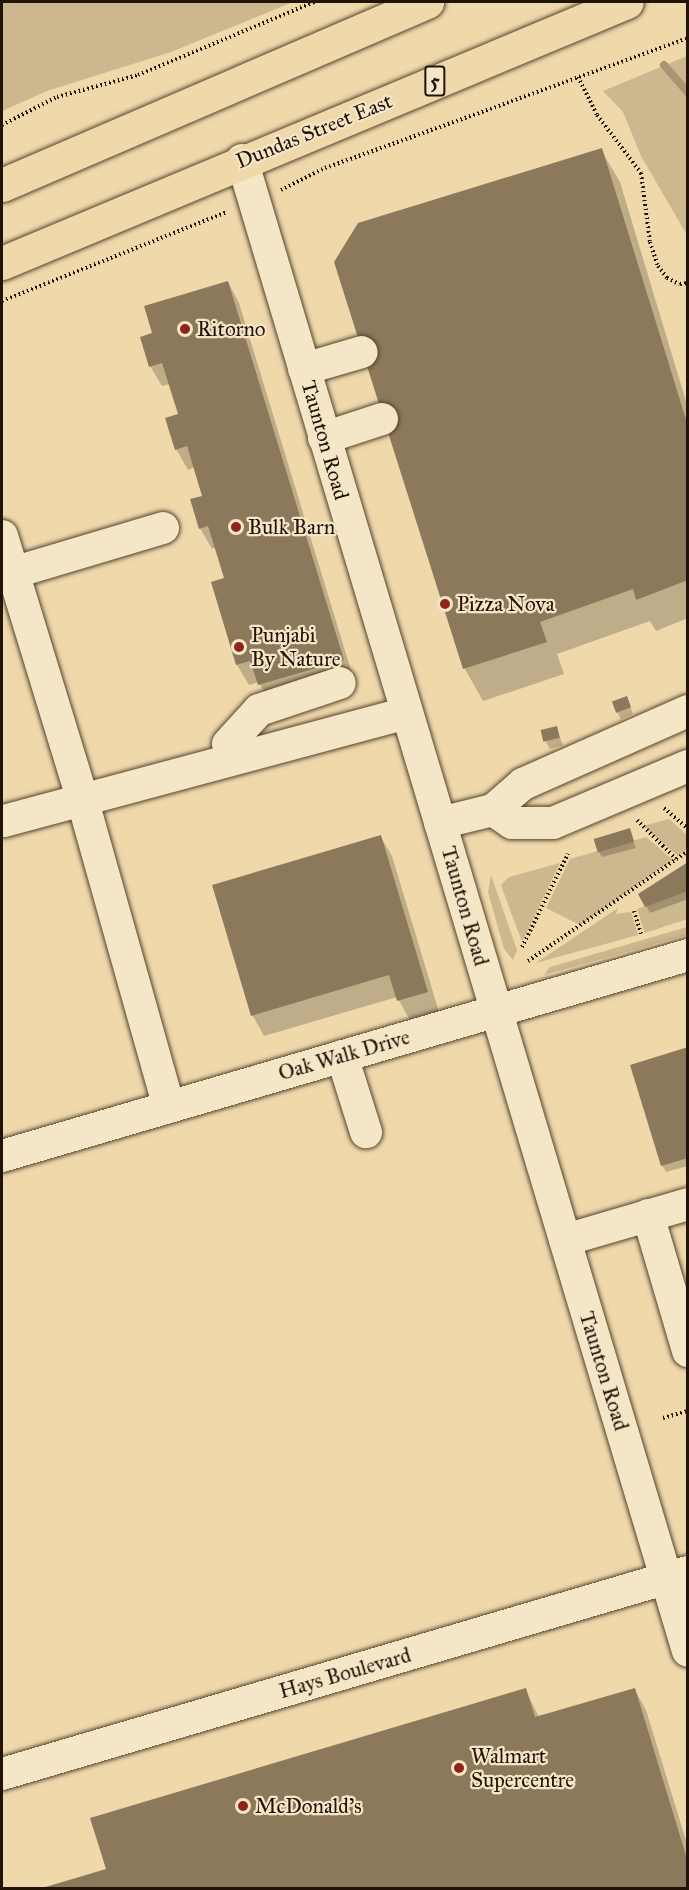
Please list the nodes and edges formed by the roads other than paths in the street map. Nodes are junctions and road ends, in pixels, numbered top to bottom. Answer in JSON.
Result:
{"nodes":[{"id":1,"x":427,"y":2,"type":"edge"},
{"id":2,"x":627,"y":2,"type":"edge"},
{"id":3,"x":242,"y":160,"type":"junction"},
{"id":4,"x":2,"y":185,"type":"edge"},
{"id":5,"x":2,"y":262,"type":"edge"},
{"id":6,"x":362,"y":352,"type":"dead end"},
{"id":7,"x":304,"y":369,"type":"junction"},
{"id":8,"x":382,"y":419,"type":"dead end"},
{"id":9,"x":324,"y":438,"type":"junction"},
{"id":10,"x":163,"y":528,"type":"dead end"},
{"id":11,"x":2,"y":536,"type":"edge"},
{"id":12,"x":7,"y":574,"type":"edge"},
{"id":13,"x":340,"y":683,"type":"dead end"},
{"id":14,"x":687,"y":711,"type":"edge"},
{"id":15,"x":407,"y":713,"type":"junction"},
{"id":16,"x":228,"y":744,"type":"dead end"},
{"id":17,"x":687,"y":766,"type":"edge"},
{"id":18,"x":82,"y":798,"type":"junction"},
{"id":19,"x":494,"y":810,"type":"junction"},
{"id":20,"x":4,"y":821,"type":"dead end"},
{"id":21,"x":440,"y":823,"type":"junction"},
{"id":22,"x":687,"y":955,"type":"edge"},
{"id":23,"x":496,"y":1010,"type":"junction"},
{"id":24,"x":342,"y":1056,"type":"junction"},
{"id":25,"x":169,"y":1107,"type":"junction"},
{"id":26,"x":366,"y":1132,"type":"dead end"},
{"id":27,"x":2,"y":1156,"type":"edge"},
{"id":28,"x":687,"y":1204,"type":"edge"},
{"id":29,"x":648,"y":1215,"type":"junction"},
{"id":30,"x":565,"y":1240,"type":"junction"},
{"id":31,"x":687,"y":1351,"type":"edge"},
{"id":32,"x":677,"y":1575,"type":"edge"},
{"id":33,"x":687,"y":1651,"type":"edge"},
{"id":34,"x":2,"y":1774,"type":"edge"}],
"edges":[{"from":1,"to":4,"type":"main road"},
{"from":2,"to":3,"type":"main road","name":"Dundas Street East","number":"5"},
{"from":3,"to":5,"type":"main road","name":"Dundas Street East","number":"5"},
{"from":3,"to":7,"type":"street","name":"Taunton Road"},
{"from":6,"to":7,"type":"street"},
{"from":7,"to":9,"type":"street","name":"Taunton Road"},
{"from":8,"to":9,"type":"street"},
{"from":9,"to":15,"type":"street","name":"Taunton Road"},
{"from":10,"to":12,"type":"street"},
{"from":11,"to":12,"type":"street"},
{"from":12,"to":18,"type":"street"},
{"from":13,"to":16,"type":"street"},
{"from":14,"to":19,"type":"street"},
{"from":15,"to":18,"type":"street"},
{"from":15,"to":21,"type":"street","name":"Taunton Road"},
{"from":17,"to":19,"type":"street"},
{"from":18,"to":20,"type":"street"},
{"from":18,"to":25,"type":"street"},
{"from":19,"to":21,"type":"street"},
{"from":21,"to":23,"type":"street","name":"Taunton Road"},
{"from":22,"to":23,"type":"street","name":"Oak Walk Drive"},
{"from":23,"to":24,"type":"street","name":"Oak Walk Drive"},
{"from":23,"to":30,"type":"street","name":"Taunton Road"},
{"from":24,"to":25,"type":"street","name":"Oak Walk Drive"},
{"from":24,"to":26,"type":"street"},
{"from":25,"to":27,"type":"street","name":"Oak Walk Drive"},
{"from":28,"to":29,"type":"street"},
{"from":29,"to":30,"type":"street"},
{"from":29,"to":31,"type":"street"},
{"from":30,"to":32,"type":"street","name":"Taunton Road"},
{"from":32,"to":33,"type":"street","name":"Taunton Road"},
{"from":32,"to":34,"type":"street","name":"Hays Boulevard"}]}
